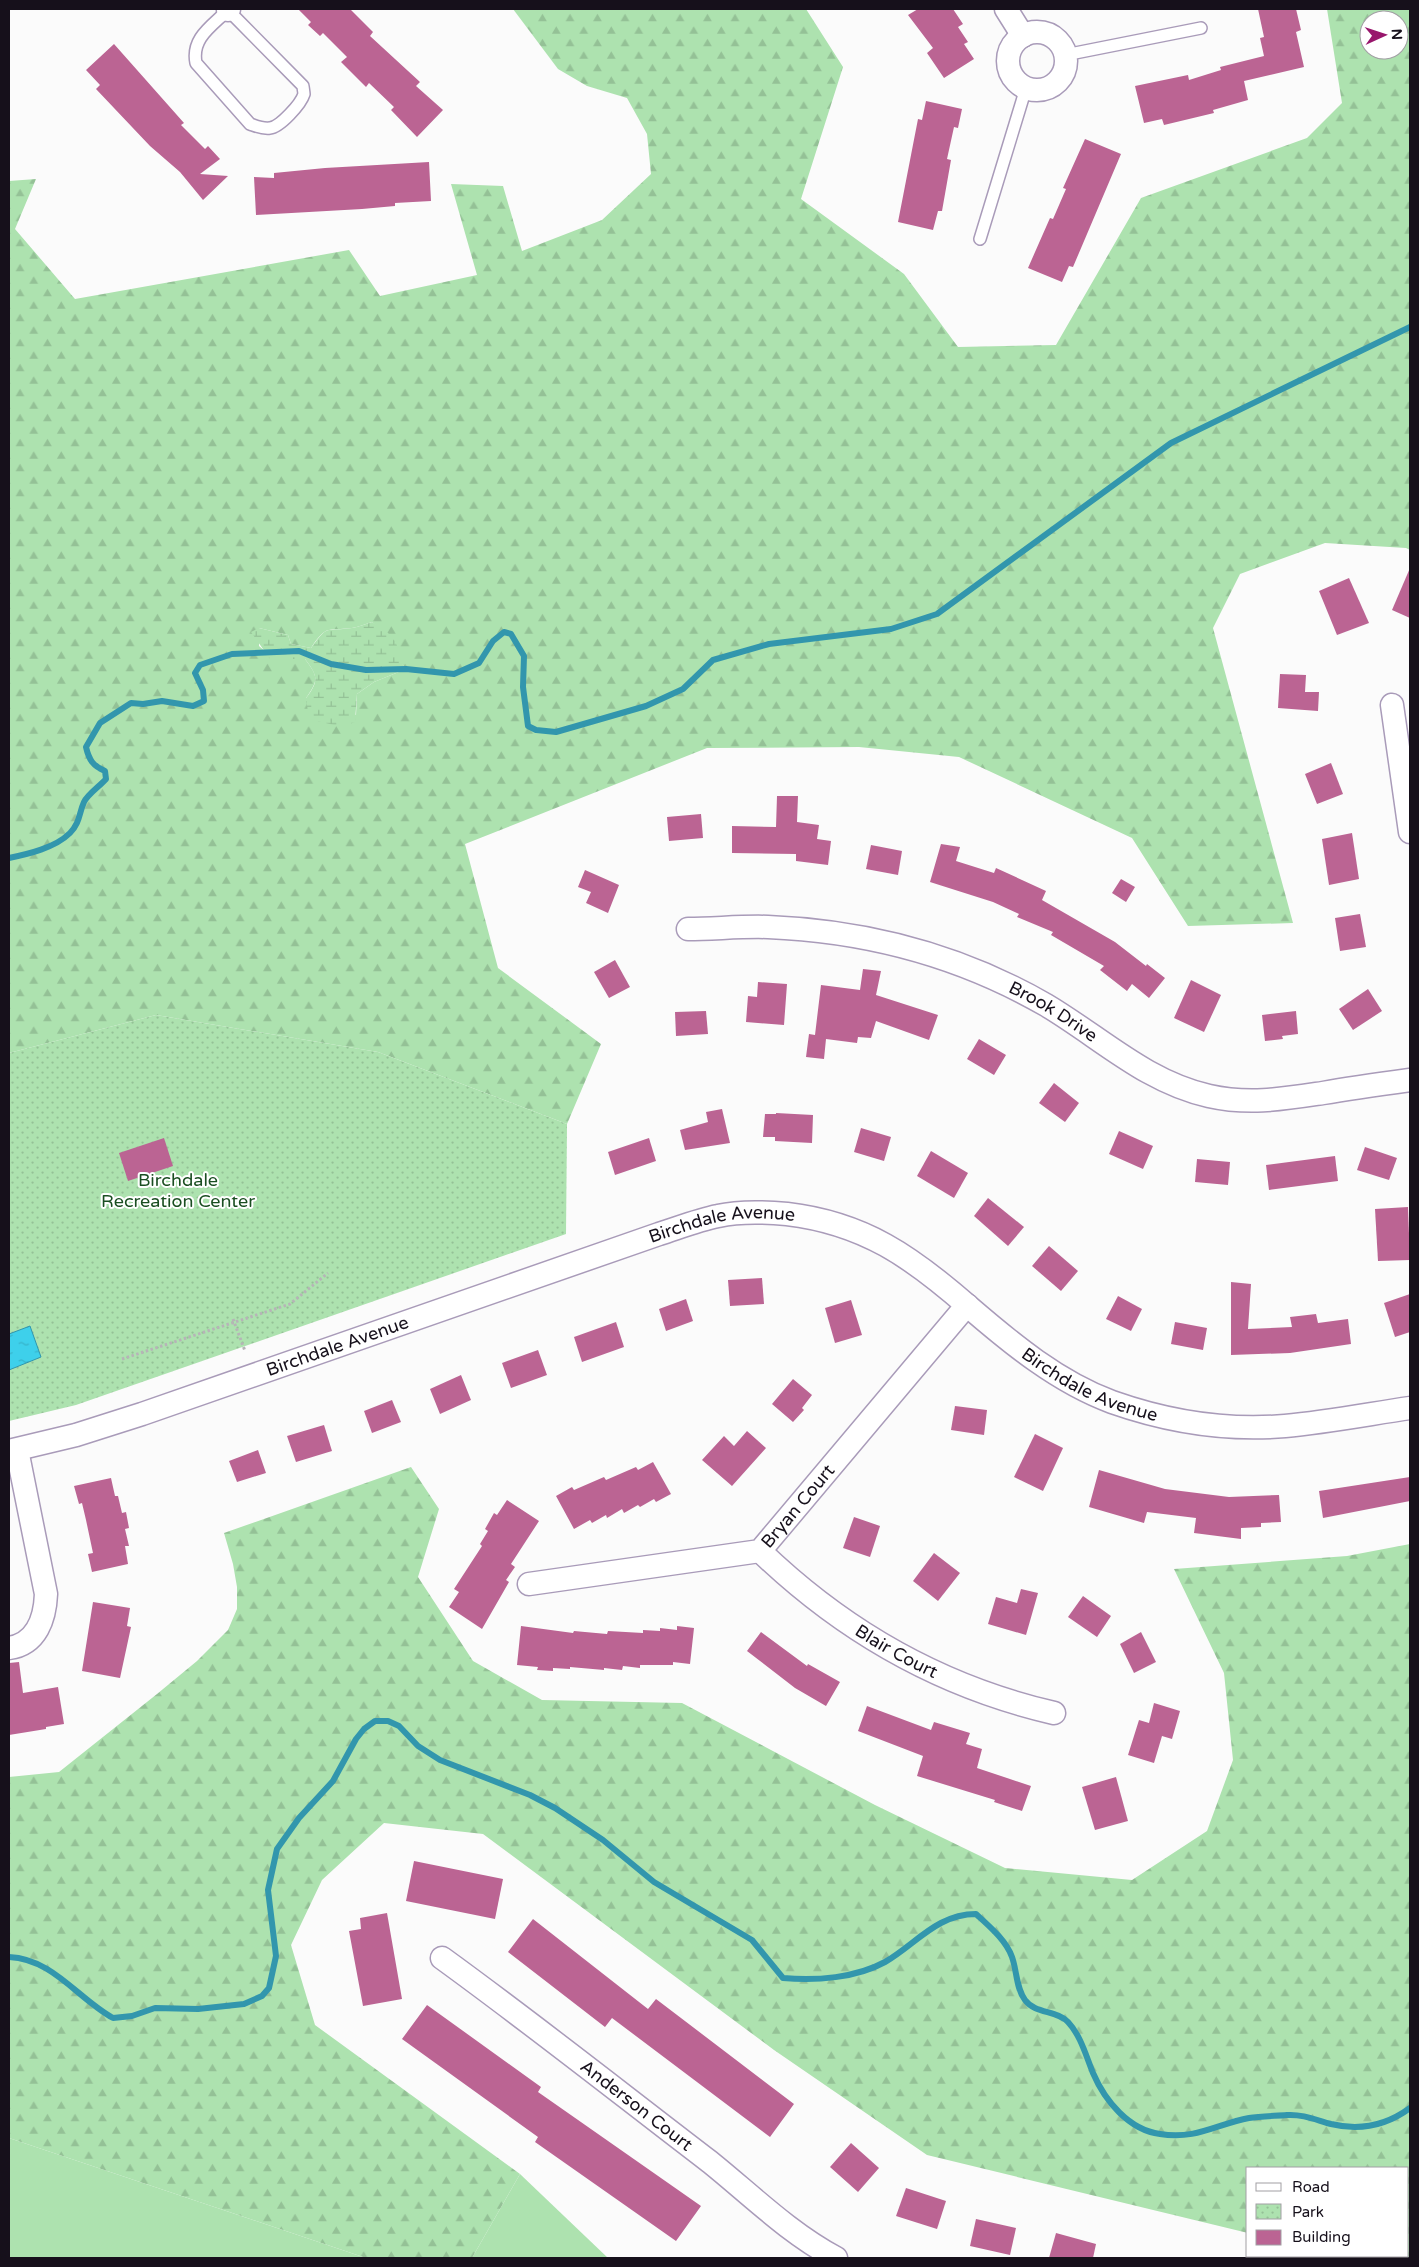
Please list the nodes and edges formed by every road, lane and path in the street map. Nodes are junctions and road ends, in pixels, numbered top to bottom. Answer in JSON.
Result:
{"nodes":[{"id":1,"x":229,"y":9,"type":"edge"},
{"id":2,"x":1006,"y":9,"type":"edge"},
{"id":3,"x":1202,"y":28,"type":"dead end"},
{"id":4,"x":1023,"y":36,"type":"junction"},
{"id":5,"x":1065,"y":55,"type":"junction"},
{"id":6,"x":1026,"y":88,"type":"junction"},
{"id":7,"x":980,"y":239,"type":"dead end"},
{"id":8,"x":1392,"y":705,"type":"dead end"},
{"id":9,"x":1410,"y":832,"type":"edge"},
{"id":10,"x":688,"y":929,"type":"dead end"},
{"id":11,"x":1410,"y":1080,"type":"edge"},
{"id":12,"x":328,"y":1273,"type":"dead end"},
{"id":13,"x":967,"y":1305,"type":"junction"},
{"id":14,"x":234,"y":1321,"type":"junction"},
{"id":15,"x":245,"y":1351,"type":"dead end"},
{"id":16,"x":122,"y":1359,"type":"dead end"},
{"id":17,"x":1410,"y":1408,"type":"edge"},
{"id":18,"x":13,"y":1450,"type":"edge"},
{"id":19,"x":760,"y":1551,"type":"junction"},
{"id":20,"x":529,"y":1584,"type":"dead end"},
{"id":21,"x":9,"y":1648,"type":"edge"},
{"id":22,"x":1054,"y":1713,"type":"dead end"},
{"id":23,"x":442,"y":1958,"type":"dead end"},
{"id":24,"x":832,"y":2256,"type":"edge"}],
"edges":[{"from":1,"to":1,"type":"lane"},
{"from":2,"to":4,"type":"street"},
{"from":3,"to":5,"type":"lane"},
{"from":4,"to":5,"type":"street"},
{"from":4,"to":6,"type":"street"},
{"from":5,"to":6,"type":"street"},
{"from":6,"to":7,"type":"lane"},
{"from":8,"to":9,"type":"street"},
{"from":10,"to":11,"type":"street","name":"Brook Drive"},
{"from":12,"to":14,"type":"path"},
{"from":13,"to":17,"type":"street","name":"Birchdale Avenue"},
{"from":13,"to":18,"type":"street","name":"Birchdale Avenue"},
{"from":13,"to":19,"type":"street","name":"Bryan Court"},
{"from":14,"to":15,"type":"path"},
{"from":14,"to":16,"type":"path"},
{"from":18,"to":21,"type":"street"},
{"from":19,"to":20,"type":"street","name":"Bryan Court"},
{"from":19,"to":22,"type":"street","name":"Blair Court"},
{"from":23,"to":24,"type":"street","name":"Anderson Court"}]}
